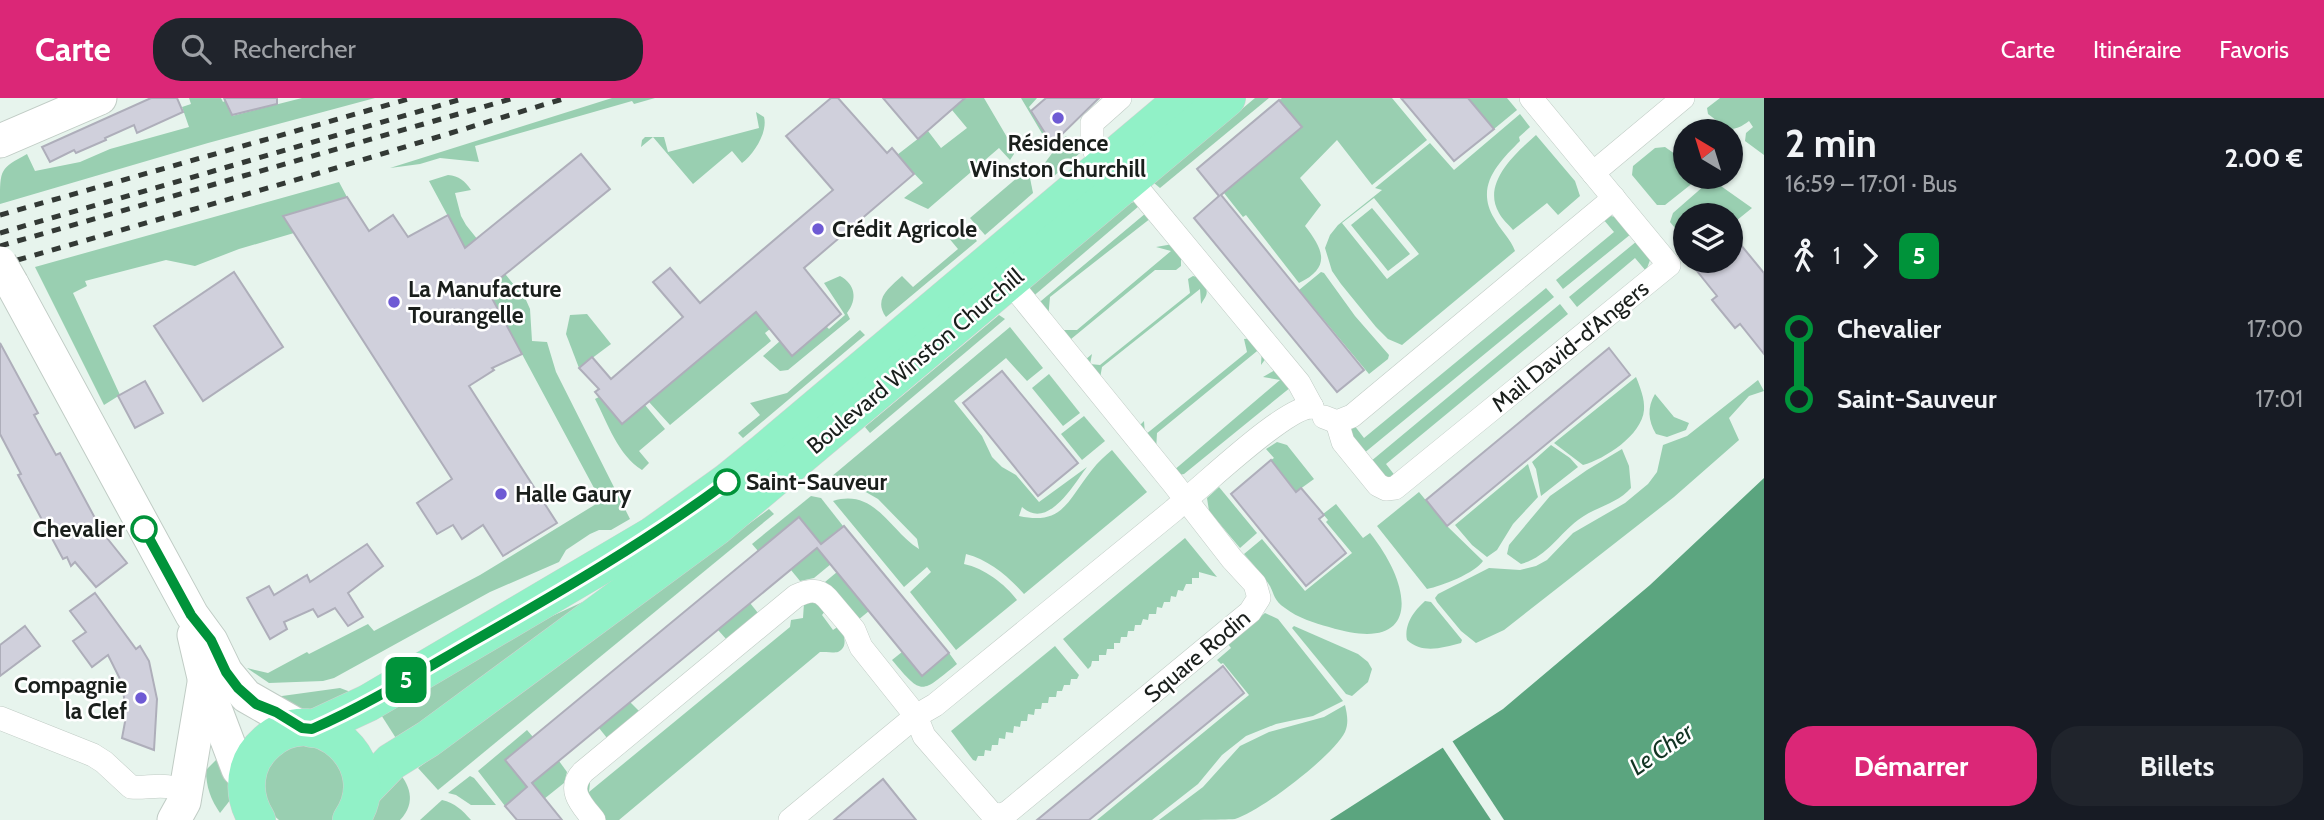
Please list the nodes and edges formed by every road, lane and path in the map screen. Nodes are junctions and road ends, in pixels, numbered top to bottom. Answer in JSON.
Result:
{"nodes":[{"id":1,"x":100,"y":98,"type":"edge"},
{"id":2,"x":1120,"y":98,"type":"edge"},
{"id":3,"x":1184,"y":98,"type":"edge"},
{"id":4,"x":1227,"y":98,"type":"edge"},
{"id":5,"x":1683,"y":98,"type":"edge"},
{"id":6,"x":1540,"y":101,"type":"edge"},
{"id":7,"x":0,"y":141,"type":"edge"},
{"id":8,"x":1593,"y":173,"type":"junction"},
{"id":9,"x":1115,"y":174,"type":"junction"},
{"id":10,"x":1614,"y":198,"type":"junction"},
{"id":11,"x":6,"y":273,"type":"edge"},
{"id":12,"x":1009,"y":281,"type":"junction"},
{"id":13,"x":1312,"y":407,"type":"junction"},
{"id":14,"x":1336,"y":422,"type":"junction"},
{"id":15,"x":1185,"y":500,"type":"junction"},
{"id":16,"x":191,"y":615,"type":"junction"},
{"id":17,"x":205,"y":682,"type":"junction"},
{"id":18,"x":915,"y":716,"type":"junction"},
{"id":19,"x":0,"y":718,"type":"edge"},
{"id":20,"x":307,"y":728,"type":"junction"},
{"id":21,"x":250,"y":796,"type":"edge"},
{"id":22,"x":356,"y":806,"type":"edge"},
{"id":23,"x":179,"y":808,"type":"edge"},
{"id":24,"x":224,"y":820,"type":"edge"},
{"id":25,"x":594,"y":820,"type":"edge"},
{"id":26,"x":790,"y":820,"type":"edge"}],
"edges":[{"from":1,"to":7,"type":"street"},
{"from":2,"to":9,"type":"street"},
{"from":3,"to":9,"type":"main road","name":"Boulevard Winston Churchill"},
{"from":4,"to":9,"type":"main road","name":"Boulevard Winston Churchill"},
{"from":5,"to":8,"type":"street"},
{"from":6,"to":8,"type":"street"},
{"from":8,"to":10,"type":"street"},
{"from":9,"to":12,"type":"main road","name":"Boulevard Winston Churchill"},
{"from":9,"to":13,"type":"street"},
{"from":9,"to":20,"type":"main road","name":"Boulevard Winston Churchill"},
{"from":10,"to":14,"type":"street"},
{"from":10,"to":14,"type":"street","name":"Mail David-d'Angers"},
{"from":11,"to":16,"type":"street"},
{"from":12,"to":15,"type":"street"},
{"from":12,"to":22,"type":"main road","name":"Boulevard Winston Churchill"},
{"from":13,"to":14,"type":"street"},
{"from":13,"to":15,"type":"street"},
{"from":15,"to":18,"type":"street"},
{"from":15,"to":18,"type":"street","name":"Square Rodin"},
{"from":16,"to":17,"type":"street"},
{"from":16,"to":20,"type":"street"},
{"from":17,"to":21,"type":"street"},
{"from":17,"to":23,"type":"street"},
{"from":18,"to":25,"type":"street"},
{"from":18,"to":26,"type":"street"},
{"from":19,"to":23,"type":"street"},
{"from":20,"to":21,"type":"main road","name":"Boulevard Winston Churchill"},
{"from":20,"to":22,"type":"main road"},
{"from":21,"to":24,"type":"main road","name":"Boulevard Winston Churchill"}]}
